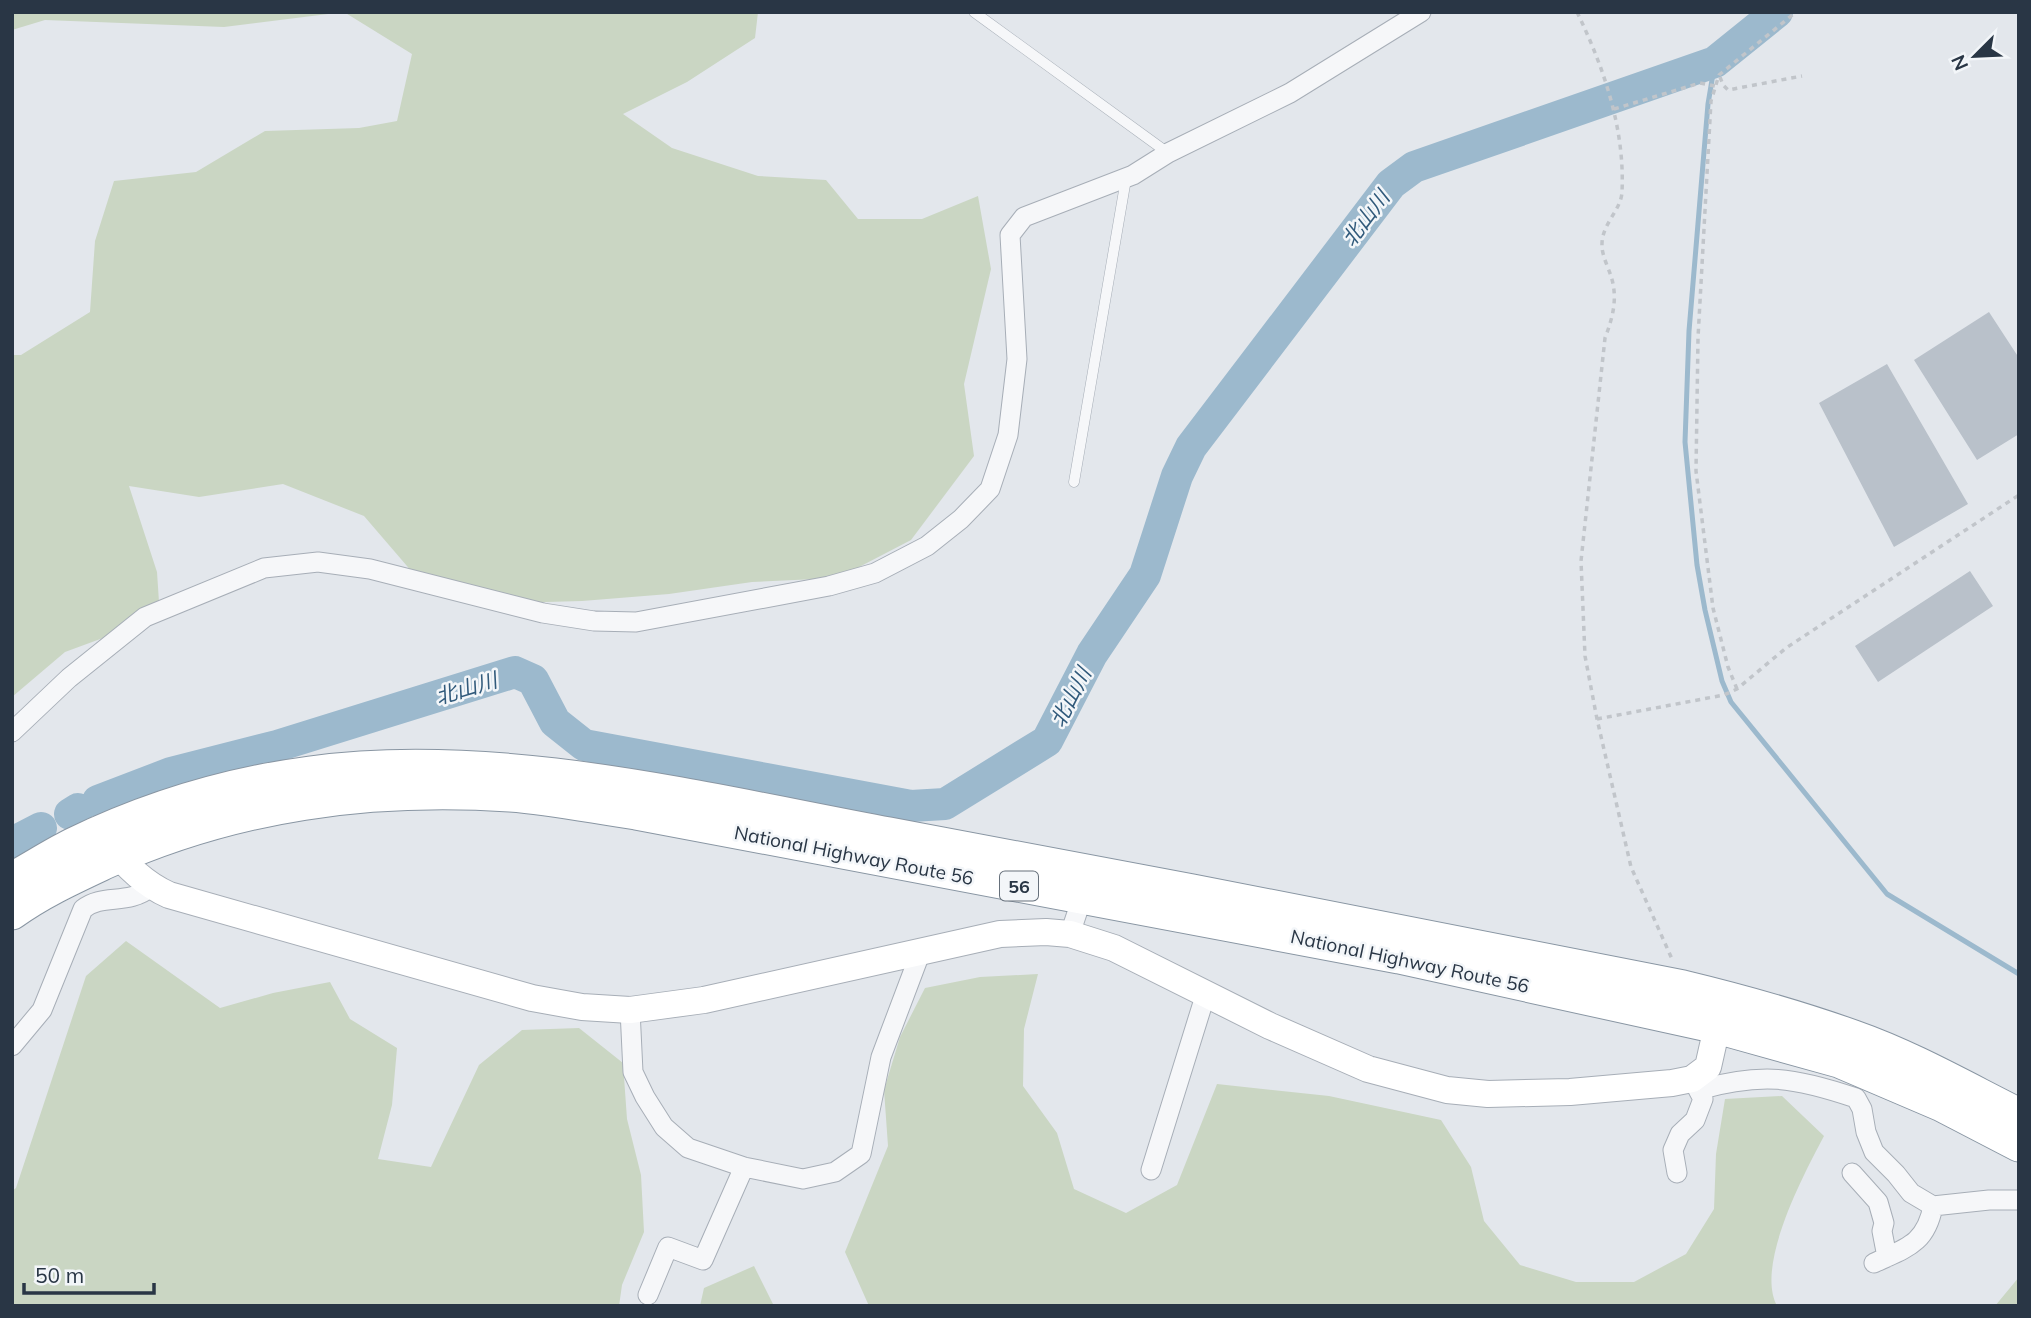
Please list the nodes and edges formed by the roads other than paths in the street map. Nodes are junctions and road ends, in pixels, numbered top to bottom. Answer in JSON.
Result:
{"nodes":[{"id":1,"x":974,"y":12,"type":"edge"},
{"id":2,"x":1421,"y":12,"type":"edge"},
{"id":3,"x":1168,"y":153,"type":"junction"},
{"id":4,"x":1126,"y":178,"type":"junction"},
{"id":5,"x":1074,"y":482,"type":"dead end"},
{"id":6,"x":12,"y":732,"type":"edge"},
{"id":7,"x":110,"y":844,"type":"junction"},
{"id":8,"x":12,"y":879,"type":"edge"},
{"id":9,"x":1083,"y":884,"type":"junction"},
{"id":10,"x":151,"y":887,"type":"junction"},
{"id":11,"x":12,"y":912,"type":"edge"},
{"id":12,"x":1070,"y":934,"type":"junction"},
{"id":13,"x":921,"y":951,"type":"junction"},
{"id":14,"x":1206,"y":993,"type":"junction"},
{"id":15,"x":630,"y":1010,"type":"junction"},
{"id":16,"x":1717,"y":1027,"type":"junction"},
{"id":17,"x":12,"y":1046,"type":"edge"},
{"id":18,"x":1695,"y":1084,"type":"junction"},
{"id":19,"x":2019,"y":1115,"type":"edge"},
{"id":20,"x":2019,"y":1145,"type":"edge"},
{"id":21,"x":744,"y":1167,"type":"junction"},
{"id":22,"x":1151,"y":1170,"type":"dead end"},
{"id":23,"x":1677,"y":1173,"type":"dead end"},
{"id":24,"x":1853,"y":1173,"type":"dead end"},
{"id":25,"x":2019,"y":1200,"type":"edge"},
{"id":26,"x":1933,"y":1206,"type":"junction"},
{"id":27,"x":648,"y":1296,"type":"dead end"}],
"edges":[{"from":1,"to":3,"type":"lane"},
{"from":2,"to":3,"type":"street"},
{"from":3,"to":4,"type":"street"},
{"from":4,"to":5,"type":"lane"},
{"from":4,"to":6,"type":"street"},
{"from":7,"to":8,"type":"highway","name":"National Highway Route 56","number":"56"},
{"from":7,"to":9,"type":"highway","name":"National Highway Route 56","number":"56"},
{"from":7,"to":10,"type":"street"},
{"from":7,"to":11,"type":"highway","name":"National Highway Route 56","number":"56"},
{"from":9,"to":12,"type":"street"},
{"from":9,"to":16,"type":"highway","name":"National Highway Route 56","number":"56"},
{"from":9,"to":19,"type":"highway","name":"National Highway Route 56","number":"56"},
{"from":10,"to":15,"type":"street"},
{"from":10,"to":17,"type":"street"},
{"from":12,"to":13,"type":"street"},
{"from":12,"to":14,"type":"street"},
{"from":13,"to":15,"type":"street"},
{"from":13,"to":21,"type":"street"},
{"from":14,"to":18,"type":"street"},
{"from":14,"to":22,"type":"street"},
{"from":15,"to":21,"type":"street"},
{"from":16,"to":18,"type":"street"},
{"from":16,"to":20,"type":"highway","name":"National Highway Route 56","number":"56"},
{"from":18,"to":23,"type":"street"},
{"from":18,"to":26,"type":"street"},
{"from":21,"to":27,"type":"street"},
{"from":24,"to":26,"type":"street"},
{"from":25,"to":26,"type":"street"}]}
